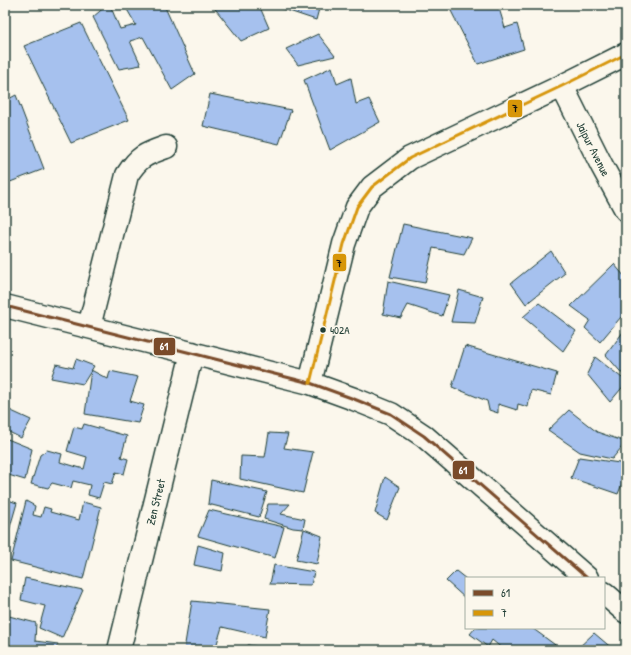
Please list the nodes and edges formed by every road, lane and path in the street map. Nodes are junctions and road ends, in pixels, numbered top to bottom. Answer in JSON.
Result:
{"nodes":[{"id":1,"x":626,"y":54,"type":"edge"},
{"id":2,"x":562,"y":86,"type":"junction"},
{"id":3,"x":166,"y":147,"type":"dead end"},
{"id":4,"x":626,"y":210,"type":"edge"},
{"id":5,"x":5,"y":306,"type":"edge"},
{"id":6,"x":89,"y":327,"type":"junction"},
{"id":7,"x":192,"y":354,"type":"junction"},
{"id":8,"x":310,"y":384,"type":"junction"},
{"id":9,"x":586,"y":577,"type":"edge"},
{"id":10,"x":605,"y":594,"type":"edge"},
{"id":11,"x":626,"y":612,"type":"edge"},
{"id":12,"x":119,"y":650,"type":"edge"}],
"edges":[{"from":1,"to":2,"type":"street"},
{"from":2,"to":4,"type":"street","name":"Jaipur Avenue"},
{"from":2,"to":8,"type":"street"},
{"from":3,"to":6,"type":"street"},
{"from":5,"to":6,"type":"street"},
{"from":6,"to":7,"type":"street"},
{"from":7,"to":8,"type":"street"},
{"from":7,"to":12,"type":"street","name":"Zen Street"},
{"from":8,"to":9,"type":"street"},
{"from":10,"to":11,"type":"street"}]}
